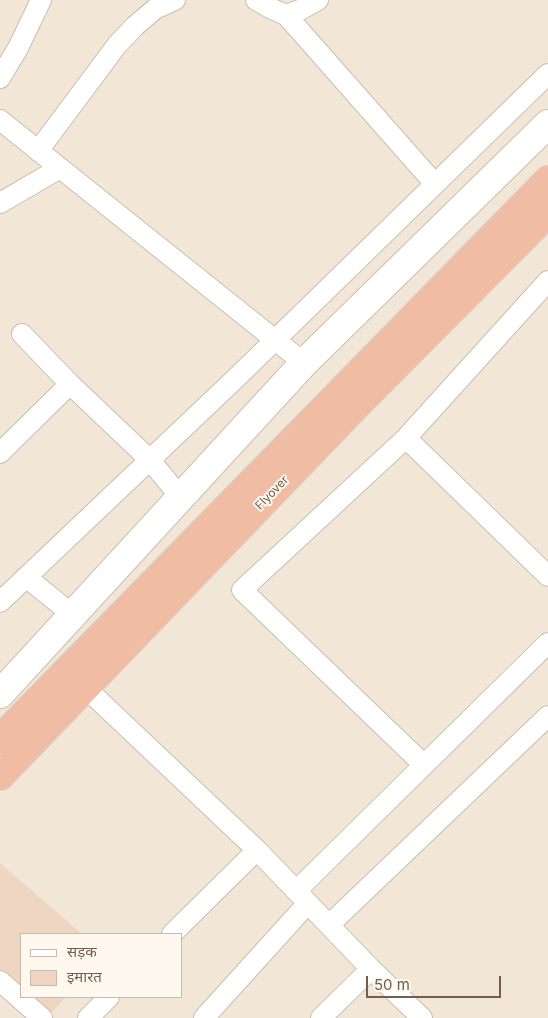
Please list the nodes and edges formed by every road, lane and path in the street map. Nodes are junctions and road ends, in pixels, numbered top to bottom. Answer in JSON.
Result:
{"nodes":[{"id":1,"x":41,"y":0,"type":"edge"},
{"id":2,"x":175,"y":0,"type":"edge"},
{"id":3,"x":256,"y":0,"type":"edge"},
{"id":4,"x":318,"y":0,"type":"edge"},
{"id":5,"x":286,"y":15,"type":"junction"},
{"id":6,"x":548,"y":74,"type":"edge"},
{"id":7,"x":0,"y":78,"type":"edge"},
{"id":8,"x":0,"y":120,"type":"edge"},
{"id":9,"x":548,"y":124,"type":"edge"},
{"id":10,"x":38,"y":150,"type":"junction"},
{"id":11,"x":60,"y":168,"type":"junction"},
{"id":12,"x":548,"y":180,"type":"edge"},
{"id":13,"x":435,"y":184,"type":"junction"},
{"id":14,"x":0,"y":203,"type":"edge"},
{"id":15,"x":548,"y":213,"type":"edge"},
{"id":16,"x":548,"y":230,"type":"edge"},
{"id":17,"x":548,"y":282,"type":"edge"},
{"id":18,"x":22,"y":334,"type":"dead end"},
{"id":19,"x":274,"y":341,"type":"junction"},
{"id":20,"x":304,"y":363,"type":"junction"},
{"id":21,"x":70,"y":384,"type":"junction"},
{"id":22,"x":406,"y":438,"type":"junction"},
{"id":23,"x":0,"y":453,"type":"edge"},
{"id":24,"x":150,"y":460,"type":"junction"},
{"id":25,"x":181,"y":498,"type":"junction"},
{"id":26,"x":548,"y":576,"type":"edge"},
{"id":27,"x":26,"y":577,"type":"junction"},
{"id":28,"x":0,"y":602,"type":"edge"},
{"id":29,"x":73,"y":615,"type":"junction"},
{"id":30,"x":548,"y":643,"type":"edge"},
{"id":31,"x":0,"y":694,"type":"edge"},
{"id":32,"x":91,"y":694,"type":"junction"},
{"id":33,"x":548,"y":716,"type":"edge"},
{"id":34,"x":0,"y":739,"type":"edge"},
{"id":35,"x":424,"y":765,"type":"junction"},
{"id":36,"x":0,"y":776,"type":"edge"},
{"id":37,"x":0,"y":789,"type":"edge"},
{"id":38,"x":257,"y":850,"type":"junction"},
{"id":39,"x":302,"y":897,"type":"junction"},
{"id":40,"x":329,"y":925,"type":"junction"},
{"id":41,"x":173,"y":933,"type":"edge"},
{"id":42,"x":371,"y":969,"type":"junction"},
{"id":43,"x":0,"y":981,"type":"edge"},
{"id":44,"x":108,"y":998,"type":"edge"},
{"id":45,"x":42,"y":1018,"type":"edge"},
{"id":46,"x":88,"y":1018,"type":"edge"},
{"id":47,"x":204,"y":1018,"type":"edge"},
{"id":48,"x":321,"y":1018,"type":"edge"},
{"id":49,"x":422,"y":1018,"type":"edge"}],
"edges":[{"from":1,"to":7,"type":"street"},
{"from":2,"to":10,"type":"street"},
{"from":3,"to":5,"type":"street"},
{"from":4,"to":5,"type":"street"},
{"from":5,"to":13,"type":"street"},
{"from":6,"to":13,"type":"street"},
{"from":8,"to":10,"type":"street"},
{"from":9,"to":20,"type":"street"},
{"from":10,"to":11,"type":"street"},
{"from":11,"to":14,"type":"street"},
{"from":11,"to":19,"type":"street"},
{"from":12,"to":34,"type":"highway","name":"Flyover"},
{"from":13,"to":19,"type":"street"},
{"from":15,"to":36,"type":"highway","name":"Flyover"},
{"from":16,"to":32,"type":"street"},
{"from":17,"to":22,"type":"street"},
{"from":18,"to":21,"type":"street"},
{"from":19,"to":20,"type":"street"},
{"from":19,"to":24,"type":"street"},
{"from":20,"to":25,"type":"street"},
{"from":21,"to":23,"type":"street"},
{"from":21,"to":24,"type":"street"},
{"from":22,"to":26,"type":"street"},
{"from":22,"to":35,"type":"street"},
{"from":24,"to":25,"type":"street"},
{"from":24,"to":27,"type":"street"},
{"from":25,"to":29,"type":"street"},
{"from":27,"to":28,"type":"street"},
{"from":27,"to":29,"type":"street"},
{"from":29,"to":31,"type":"street"},
{"from":30,"to":35,"type":"street"},
{"from":32,"to":37,"type":"street"},
{"from":32,"to":38,"type":"street"},
{"from":33,"to":40,"type":"street"},
{"from":35,"to":39,"type":"street"},
{"from":38,"to":39,"type":"street"},
{"from":38,"to":41,"type":"street"},
{"from":39,"to":40,"type":"street"},
{"from":39,"to":47,"type":"street"},
{"from":40,"to":42,"type":"street"},
{"from":42,"to":48,"type":"street"},
{"from":42,"to":49,"type":"street"},
{"from":43,"to":45,"type":"street"},
{"from":44,"to":46,"type":"street"}]}
